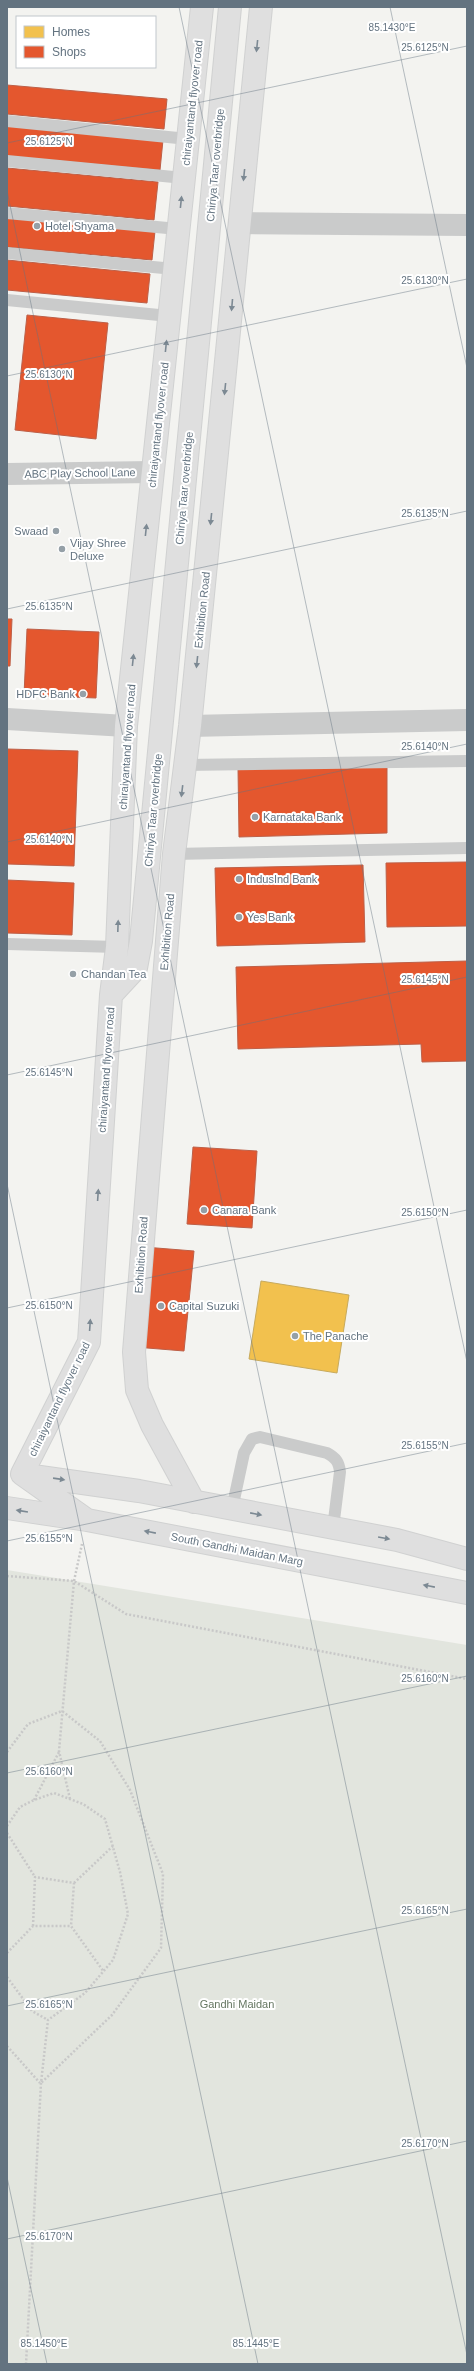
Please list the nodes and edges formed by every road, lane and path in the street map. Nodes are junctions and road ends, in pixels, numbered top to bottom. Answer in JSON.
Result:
{"nodes":[{"id":1,"x":202,"y":7,"type":"edge"},
{"id":2,"x":230,"y":7,"type":"edge"},
{"id":3,"x":261,"y":7,"type":"edge"},
{"id":4,"x":7,"y":121,"type":"edge"},
{"id":5,"x":188,"y":138,"type":"junction"},
{"id":6,"x":7,"y":161,"type":"edge"},
{"id":7,"x":184,"y":178,"type":"junction"},
{"id":8,"x":7,"y":213,"type":"edge"},
{"id":9,"x":239,"y":223,"type":"junction"},
{"id":10,"x":467,"y":225,"type":"edge"},
{"id":11,"x":178,"y":229,"type":"junction"},
{"id":12,"x":7,"y":253,"type":"edge"},
{"id":13,"x":174,"y":269,"type":"junction"},
{"id":14,"x":7,"y":300,"type":"edge"},
{"id":15,"x":169,"y":316,"type":"junction"},
{"id":16,"x":152,"y":472,"type":"junction"},
{"id":17,"x":7,"y":474,"type":"edge"},
{"id":18,"x":7,"y":719,"type":"edge"},
{"id":19,"x":467,"y":720,"type":"edge"},
{"id":20,"x":126,"y":726,"type":"junction"},
{"id":21,"x":190,"y":726,"type":"junction"},
{"id":22,"x":467,"y":761,"type":"edge"},
{"id":23,"x":185,"y":765,"type":"junction"},
{"id":24,"x":467,"y":848,"type":"edge"},
{"id":25,"x":174,"y":854,"type":"junction"},
{"id":26,"x":7,"y":944,"type":"edge"},
{"id":27,"x":117,"y":947,"type":"junction"},
{"id":28,"x":136,"y":968,"type":"junction"},
{"id":29,"x":111,"y":995,"type":"junction"},
{"id":30,"x":160,"y":1006,"type":"junction"},
{"id":31,"x":15,"y":1473,"type":"edge"},
{"id":32,"x":194,"y":1502,"type":"junction"},
{"id":33,"x":7,"y":1508,"type":"edge"},
{"id":34,"x":232,"y":1509,"type":"junction"},
{"id":35,"x":86,"y":1520,"type":"junction"},
{"id":36,"x":333,"y":1528,"type":"junction"},
{"id":37,"x":467,"y":1558,"type":"edge"},
{"id":38,"x":7,"y":1576,"type":"edge"},
{"id":39,"x":74,"y":1581,"type":"junction"},
{"id":40,"x":467,"y":1593,"type":"edge"},
{"id":41,"x":467,"y":1679,"type":"edge"},
{"id":42,"x":62,"y":1712,"type":"junction"},
{"id":43,"x":59,"y":1751,"type":"junction"},
{"id":44,"x":7,"y":1752,"type":"edge"},
{"id":45,"x":70,"y":1799,"type":"junction"},
{"id":46,"x":34,"y":1800,"type":"junction"},
{"id":47,"x":7,"y":1826,"type":"edge"},
{"id":48,"x":7,"y":1833,"type":"edge"},
{"id":49,"x":113,"y":1846,"type":"junction"},
{"id":50,"x":35,"y":1877,"type":"junction"},
{"id":51,"x":74,"y":1883,"type":"junction"},
{"id":52,"x":33,"y":1926,"type":"junction"},
{"id":53,"x":70,"y":1926,"type":"junction"},
{"id":54,"x":7,"y":1953,"type":"edge"},
{"id":55,"x":104,"y":1972,"type":"junction"},
{"id":56,"x":7,"y":1977,"type":"edge"},
{"id":57,"x":48,"y":2020,"type":"junction"},
{"id":58,"x":7,"y":2046,"type":"edge"},
{"id":59,"x":41,"y":2083,"type":"junction"},
{"id":60,"x":26,"y":2364,"type":"edge"}],
"edges":[{"from":1,"to":5,"type":"main road","name":"chiraiyantand flyover road"},
{"from":2,"to":28,"type":"main road","name":"Chiriya Taar overbridge"},
{"from":3,"to":9,"type":"main road","name":"Exhibition Road","one_way":true},
{"from":4,"to":5,"type":"lane"},
{"from":5,"to":7,"type":"main road","name":"chiraiyantand flyover road"},
{"from":6,"to":7,"type":"lane"},
{"from":11,"to":7,"type":"main road","name":"chiraiyantand flyover road","one_way":true},
{"from":8,"to":11,"type":"lane"},
{"from":9,"to":10,"type":"street"},
{"from":9,"to":21,"type":"main road","name":"Exhibition Road","one_way":true},
{"from":11,"to":13,"type":"main road","name":"chiraiyantand flyover road"},
{"from":12,"to":13,"type":"lane"},
{"from":13,"to":15,"type":"main road","name":"chiraiyantand flyover road"},
{"from":14,"to":15,"type":"lane"},
{"from":16,"to":15,"type":"main road","name":"chiraiyantand flyover road","one_way":true},
{"from":16,"to":17,"type":"street","name":"ABC Play School Lane"},
{"from":20,"to":16,"type":"main road","name":"chiraiyantand flyover road","one_way":true},
{"from":18,"to":20,"type":"street"},
{"from":19,"to":21,"type":"street"},
{"from":27,"to":20,"type":"main road","name":"chiraiyantand flyover road","one_way":true},
{"from":21,"to":23,"type":"main road","name":"Exhibition Road"},
{"from":22,"to":23,"type":"lane"},
{"from":23,"to":25,"type":"main road","name":"Exhibition Road","one_way":true},
{"from":24,"to":25,"type":"lane"},
{"from":25,"to":30,"type":"main road","name":"Exhibition Road"},
{"from":26,"to":27,"type":"lane"},
{"from":27,"to":29,"type":"main road","name":"chiraiyantand flyover road"},
{"from":28,"to":29,"type":"main road"},
{"from":28,"to":30,"type":"main road"},
{"from":31,"to":29,"type":"main road","name":"chiraiyantand flyover road","one_way":true},
{"from":30,"to":32,"type":"main road","name":"Exhibition Road"},
{"from":31,"to":32,"type":"main road","one_way":true},
{"from":31,"to":35,"type":"main road"},
{"from":32,"to":34,"type":"main road"},
{"from":35,"to":33,"type":"main road","name":"South Gandhi Maidan Marg","one_way":true},
{"from":34,"to":36,"type":"main road","one_way":true},
{"from":34,"to":36,"type":"lane"},
{"from":35,"to":39,"type":"path"},
{"from":40,"to":35,"type":"main road","name":"South Gandhi Maidan Marg","one_way":true},
{"from":36,"to":37,"type":"main road","one_way":true},
{"from":38,"to":39,"type":"path"},
{"from":39,"to":41,"type":"path"},
{"from":39,"to":42,"type":"path"},
{"from":42,"to":43,"type":"path"},
{"from":42,"to":44,"type":"path"},
{"from":42,"to":59,"type":"path"},
{"from":43,"to":45,"type":"path"},
{"from":43,"to":46,"type":"path"},
{"from":45,"to":46,"type":"path"},
{"from":45,"to":49,"type":"path"},
{"from":46,"to":47,"type":"path"},
{"from":48,"to":50,"type":"path"},
{"from":49,"to":51,"type":"path"},
{"from":49,"to":55,"type":"path"},
{"from":50,"to":51,"type":"path"},
{"from":50,"to":52,"type":"path"},
{"from":51,"to":53,"type":"path"},
{"from":52,"to":53,"type":"path"},
{"from":52,"to":54,"type":"path"},
{"from":53,"to":55,"type":"path"},
{"from":55,"to":57,"type":"path"},
{"from":56,"to":57,"type":"path"},
{"from":57,"to":59,"type":"path"},
{"from":58,"to":59,"type":"path"},
{"from":59,"to":60,"type":"path"}]}
